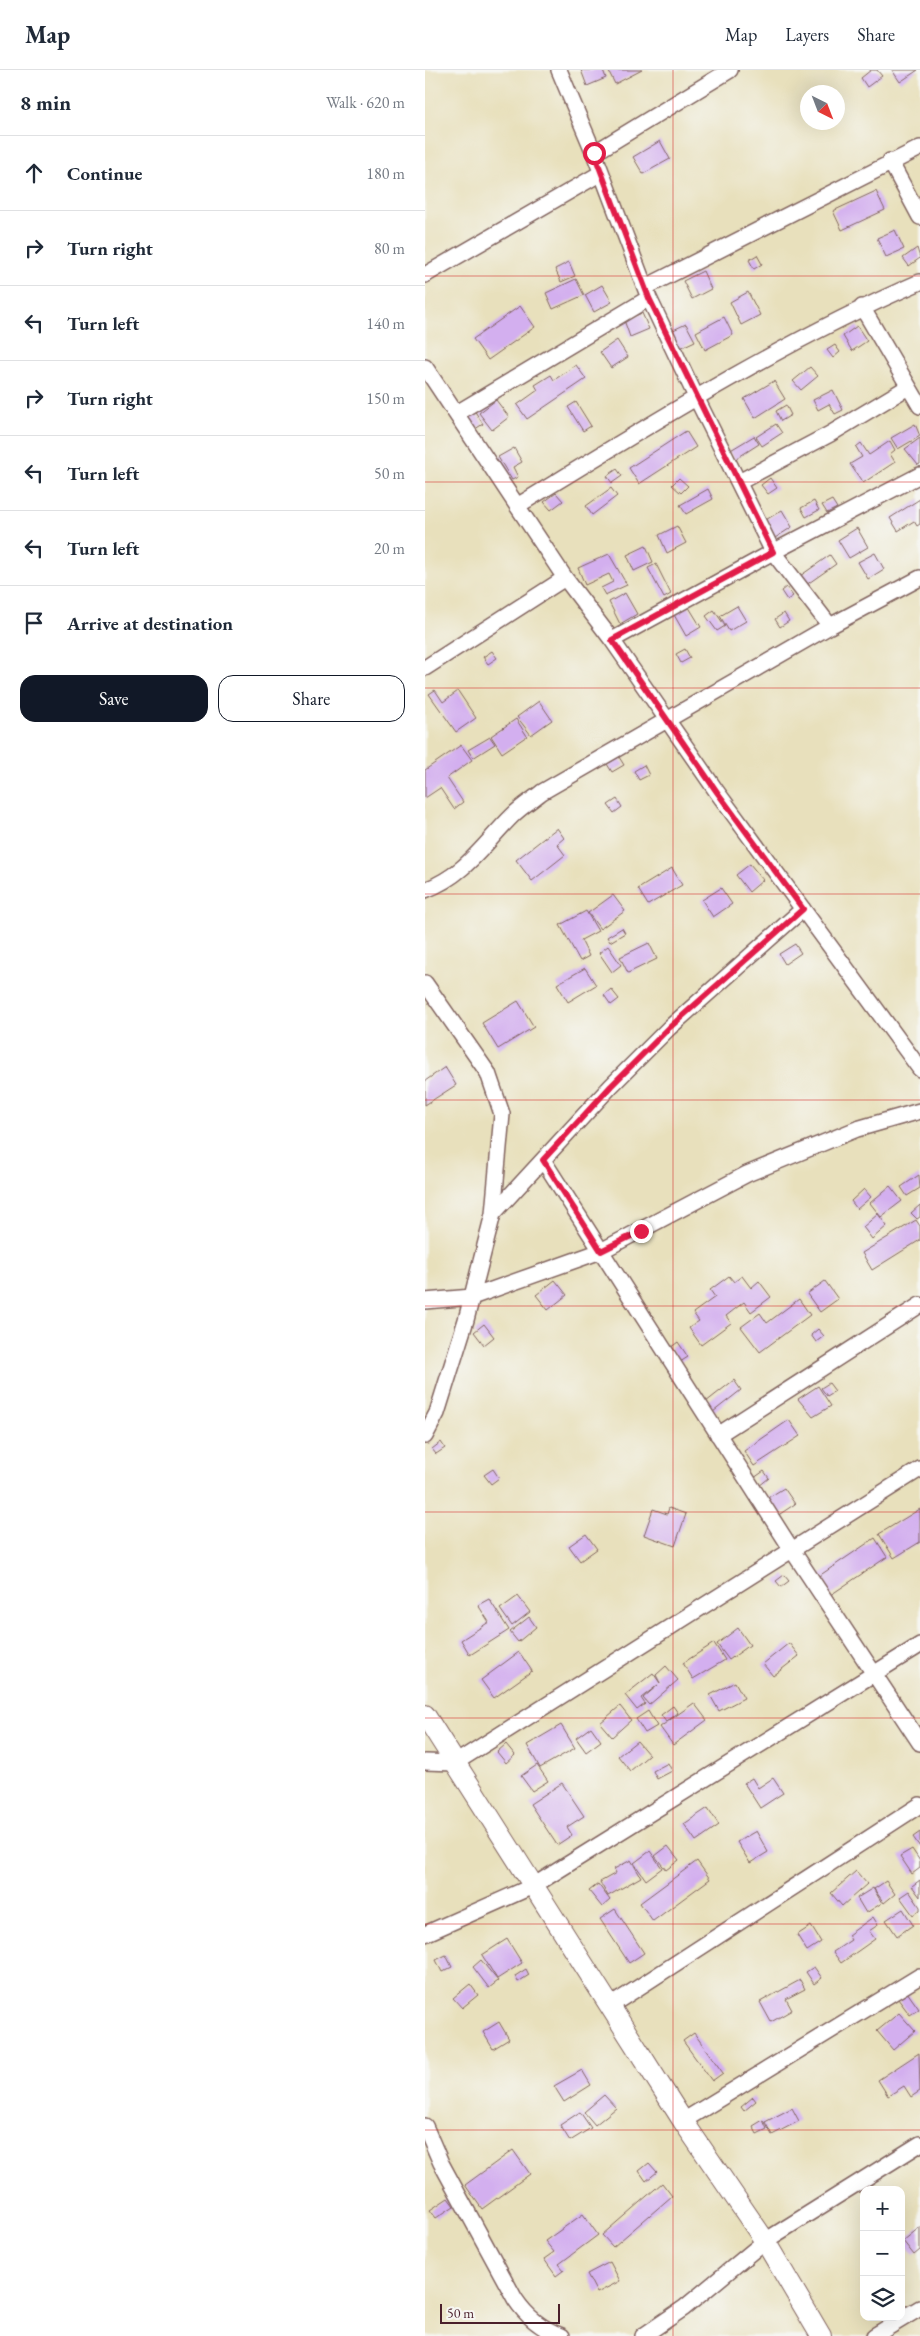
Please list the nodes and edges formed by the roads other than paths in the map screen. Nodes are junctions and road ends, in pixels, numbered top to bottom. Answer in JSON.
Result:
{"nodes":[{"id":1,"x":559,"y":70,"type":"edge"},
{"id":2,"x":729,"y":70,"type":"edge"},
{"id":3,"x":920,"y":148,"type":"edge"},
{"id":4,"x":594,"y":153,"type":"junction"},
{"id":5,"x":890,"y":161,"type":"junction"},
{"id":6,"x":601,"y":173,"type":"junction"},
{"id":7,"x":920,"y":217,"type":"edge"},
{"id":8,"x":425,"y":275,"type":"edge"},
{"id":9,"x":920,"y":282,"type":"edge"},
{"id":10,"x":647,"y":292,"type":"junction"},
{"id":11,"x":862,"y":307,"type":"junction"},
{"id":12,"x":425,"y":367,"type":"edge"},
{"id":13,"x":908,"y":388,"type":"junction"},
{"id":14,"x":696,"y":397,"type":"junction"},
{"id":15,"x":920,"y":406,"type":"edge"},
{"id":16,"x":457,"y":414,"type":"junction"},
{"id":17,"x":920,"y":475,"type":"edge"},
{"id":18,"x":739,"y":482,"type":"junction"},
{"id":19,"x":517,"y":506,"type":"junction"},
{"id":20,"x":773,"y":552,"type":"junction"},
{"id":21,"x":565,"y":578,"type":"junction"},
{"id":22,"x":920,"y":578,"type":"edge"},
{"id":23,"x":829,"y":626,"type":"junction"},
{"id":24,"x":612,"y":640,"type":"junction"},
{"id":25,"x":425,"y":668,"type":"edge"},
{"id":26,"x":667,"y":718,"type":"junction"},
{"id":27,"x":425,"y":890,"type":"edge"},
{"id":28,"x":803,"y":909,"type":"junction"},
{"id":29,"x":425,"y":984,"type":"edge"},
{"id":30,"x":920,"y":1069,"type":"edge"},
{"id":31,"x":920,"y":1111,"type":"edge"},
{"id":32,"x":543,"y":1160,"type":"junction"},
{"id":33,"x":493,"y":1214,"type":"junction"},
{"id":34,"x":601,"y":1251,"type":"junction"},
{"id":35,"x":472,"y":1297,"type":"junction"},
{"id":36,"x":425,"y":1301,"type":"edge"},
{"id":37,"x":920,"y":1305,"type":"edge"},
{"id":38,"x":718,"y":1435,"type":"junction"},
{"id":39,"x":425,"y":1436,"type":"edge"},
{"id":40,"x":920,"y":1469,"type":"edge"},
{"id":41,"x":792,"y":1550,"type":"junction"},
{"id":42,"x":920,"y":1645,"type":"edge"},
{"id":43,"x":875,"y":1675,"type":"junction"},
{"id":44,"x":425,"y":1715,"type":"edge"},
{"id":45,"x":920,"y":1743,"type":"edge"},
{"id":46,"x":425,"y":1762,"type":"edge"},
{"id":47,"x":455,"y":1763,"type":"junction"},
{"id":48,"x":920,"y":1805,"type":"edge"},
{"id":49,"x":533,"y":1886,"type":"junction"},
{"id":50,"x":425,"y":1934,"type":"edge"},
{"id":51,"x":920,"y":1976,"type":"edge"},
{"id":52,"x":610,"y":2006,"type":"junction"},
{"id":53,"x":683,"y":2121,"type":"junction"},
{"id":54,"x":425,"y":2126,"type":"edge"},
{"id":55,"x":920,"y":2144,"type":"edge"},
{"id":56,"x":765,"y":2241,"type":"junction"},
{"id":57,"x":920,"y":2308,"type":"edge"},
{"id":58,"x":562,"y":2336,"type":"edge"},
{"id":59,"x":643,"y":2336,"type":"edge"},
{"id":60,"x":821,"y":2336,"type":"edge"},
{"id":61,"x":874,"y":2336,"type":"edge"}],
"edges":[{"from":1,"to":4,"type":"street"},
{"from":2,"to":4,"type":"street"},
{"from":3,"to":5,"type":"street"},
{"from":4,"to":6,"type":"street"},
{"from":5,"to":7,"type":"street"},
{"from":5,"to":10,"type":"street"},
{"from":6,"to":8,"type":"street"},
{"from":6,"to":10,"type":"street"},
{"from":9,"to":11,"type":"street"},
{"from":10,"to":14,"type":"street"},
{"from":10,"to":16,"type":"street"},
{"from":11,"to":13,"type":"street"},
{"from":11,"to":14,"type":"street"},
{"from":12,"to":16,"type":"street"},
{"from":13,"to":15,"type":"street"},
{"from":13,"to":18,"type":"street"},
{"from":14,"to":18,"type":"street"},
{"from":14,"to":19,"type":"street"},
{"from":16,"to":19,"type":"street"},
{"from":17,"to":20,"type":"street"},
{"from":18,"to":20,"type":"street"},
{"from":19,"to":21,"type":"street"},
{"from":20,"to":23,"type":"street"},
{"from":20,"to":24,"type":"street"},
{"from":21,"to":24,"type":"street"},
{"from":21,"to":25,"type":"street"},
{"from":22,"to":23,"type":"street"},
{"from":23,"to":26,"type":"street"},
{"from":24,"to":26,"type":"street"},
{"from":26,"to":27,"type":"street"},
{"from":26,"to":28,"type":"street"},
{"from":28,"to":30,"type":"street"},
{"from":28,"to":32,"type":"street"},
{"from":29,"to":33,"type":"street"},
{"from":31,"to":34,"type":"street"},
{"from":32,"to":33,"type":"street"},
{"from":32,"to":34,"type":"street"},
{"from":33,"to":35,"type":"street"},
{"from":34,"to":35,"type":"street"},
{"from":34,"to":38,"type":"street"},
{"from":35,"to":36,"type":"street"},
{"from":35,"to":39,"type":"street"},
{"from":37,"to":38,"type":"street"},
{"from":38,"to":41,"type":"street"},
{"from":40,"to":41,"type":"street"},
{"from":41,"to":43,"type":"street"},
{"from":41,"to":47,"type":"street"},
{"from":42,"to":43,"type":"street"},
{"from":43,"to":45,"type":"street"},
{"from":43,"to":49,"type":"street"},
{"from":44,"to":47,"type":"main road"},
{"from":46,"to":47,"type":"street"},
{"from":47,"to":49,"type":"main road"},
{"from":48,"to":52,"type":"street"},
{"from":49,"to":50,"type":"street"},
{"from":49,"to":52,"type":"main road"},
{"from":51,"to":53,"type":"street"},
{"from":52,"to":53,"type":"main road"},
{"from":53,"to":56,"type":"main road"},
{"from":54,"to":58,"type":"street"},
{"from":55,"to":56,"type":"street"},
{"from":56,"to":59,"type":"street"},
{"from":56,"to":60,"type":"main road"},
{"from":57,"to":61,"type":"street"}]}
